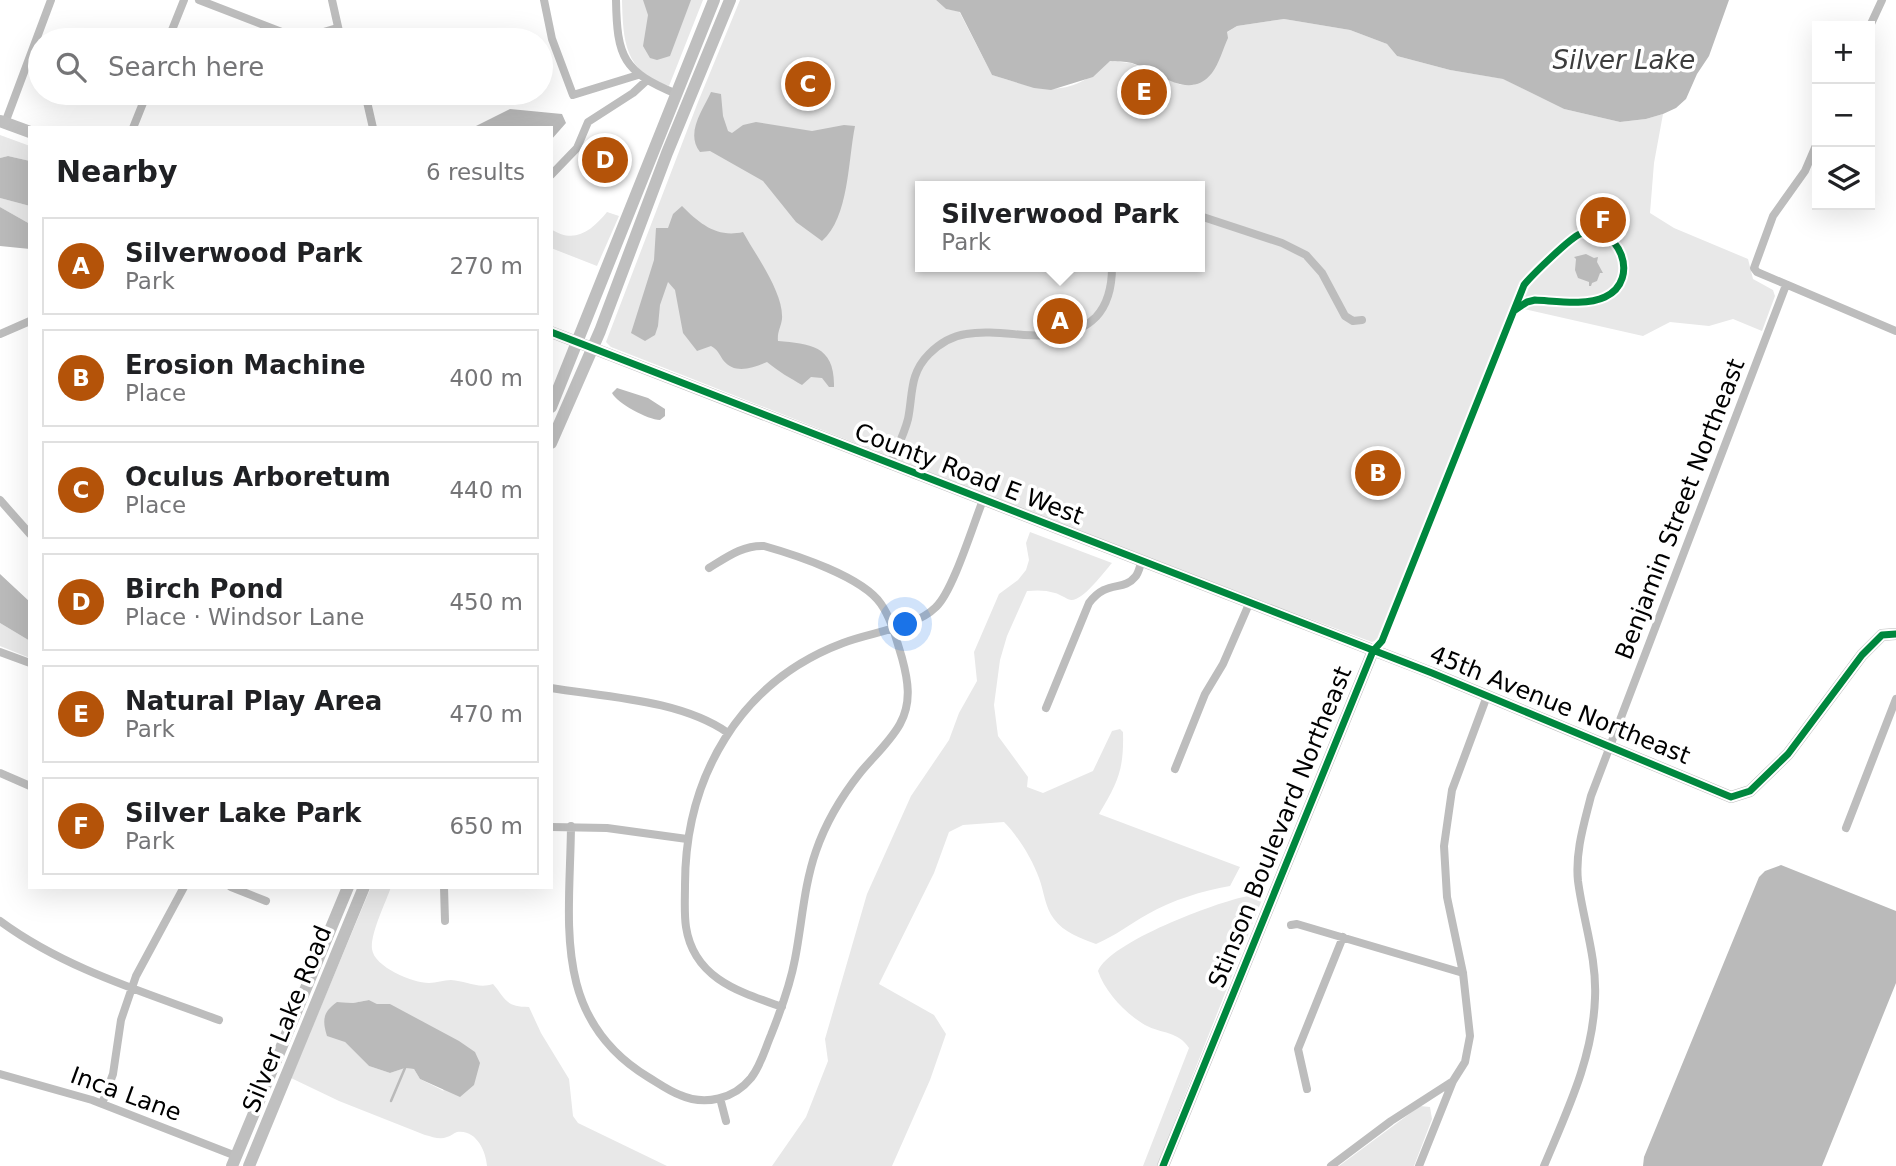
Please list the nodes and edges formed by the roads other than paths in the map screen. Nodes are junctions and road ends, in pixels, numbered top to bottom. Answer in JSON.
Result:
{"nodes":[{"id":1,"x":51,"y":0,"type":"edge"},
{"id":2,"x":184,"y":0,"type":"edge"},
{"id":3,"x":199,"y":0,"type":"edge"},
{"id":4,"x":332,"y":0,"type":"edge"},
{"id":5,"x":544,"y":0,"type":"edge"},
{"id":6,"x":616,"y":0,"type":"edge"},
{"id":7,"x":714,"y":0,"type":"edge"},
{"id":8,"x":730,"y":0,"type":"edge"},
{"id":9,"x":1882,"y":0,"type":"edge"},
{"id":10,"x":1872,"y":21,"type":"edge"},
{"id":11,"x":40,"y":28,"type":"edge"},
{"id":12,"x":173,"y":28,"type":"edge"},
{"id":13,"x":271,"y":28,"type":"edge"},
{"id":14,"x":337,"y":28,"type":"edge"},
{"id":15,"x":550,"y":28,"type":"edge"},
{"id":16,"x":553,"y":42,"type":"edge"},
{"id":17,"x":28,"y":57,"type":"edge"},
{"id":18,"x":638,"y":75,"type":"junction"},
{"id":19,"x":646,"y":81,"type":"junction"},
{"id":20,"x":677,"y":94,"type":"junction"},
{"id":21,"x":143,"y":105,"type":"edge"},
{"id":22,"x":369,"y":105,"type":"edge"},
{"id":23,"x":2,"y":122,"type":"edge"},
{"id":24,"x":135,"y":126,"type":"edge"},
{"id":25,"x":373,"y":126,"type":"edge"},
{"id":26,"x":28,"y":131,"type":"edge"},
{"id":27,"x":1815,"y":147,"type":"edge"},
{"id":28,"x":553,"y":172,"type":"edge"},
{"id":29,"x":1205,"y":218,"type":"edge"},
{"id":30,"x":1112,"y":272,"type":"edge"},
{"id":31,"x":1786,"y":285,"type":"junction"},
{"id":32,"x":1515,"y":310,"type":"junction"},
{"id":33,"x":1362,"y":320,"type":"dead end"},
{"id":34,"x":28,"y":322,"type":"edge"},
{"id":35,"x":1896,"y":331,"type":"edge"},
{"id":36,"x":553,"y":332,"type":"edge"},
{"id":37,"x":0,"y":334,"type":"edge"},
{"id":38,"x":578,"y":342,"type":"junction"},
{"id":39,"x":592,"y":347,"type":"junction"},
{"id":40,"x":553,"y":402,"type":"edge"},
{"id":41,"x":553,"y":438,"type":"edge"},
{"id":42,"x":890,"y":465,"type":"junction"},
{"id":43,"x":0,"y":500,"type":"edge"},
{"id":44,"x":983,"y":500,"type":"junction"},
{"id":45,"x":28,"y":532,"type":"edge"},
{"id":46,"x":1142,"y":560,"type":"junction"},
{"id":47,"x":709,"y":568,"type":"dead end"},
{"id":48,"x":1249,"y":604,"type":"junction"},
{"id":49,"x":893,"y":627,"type":"junction"},
{"id":50,"x":1896,"y":634,"type":"edge"},
{"id":51,"x":1373,"y":650,"type":"junction"},
{"id":52,"x":0,"y":652,"type":"edge"},
{"id":53,"x":28,"y":662,"type":"edge"},
{"id":54,"x":553,"y":688,"type":"edge"},
{"id":55,"x":1487,"y":696,"type":"junction"},
{"id":56,"x":1896,"y":699,"type":"edge"},
{"id":57,"x":1046,"y":708,"type":"dead end"},
{"id":58,"x":728,"y":733,"type":"junction"},
{"id":59,"x":1610,"y":746,"type":"junction"},
{"id":60,"x":1175,"y":769,"type":"dead end"},
{"id":61,"x":0,"y":773,"type":"edge"},
{"id":62,"x":28,"y":785,"type":"edge"},
{"id":63,"x":571,"y":826,"type":"junction"},
{"id":64,"x":553,"y":827,"type":"edge"},
{"id":65,"x":1846,"y":828,"type":"dead end"},
{"id":66,"x":687,"y":839,"type":"junction"},
{"id":67,"x":183,"y":889,"type":"edge"},
{"id":68,"x":236,"y":889,"type":"edge"},
{"id":69,"x":347,"y":889,"type":"edge"},
{"id":70,"x":363,"y":889,"type":"edge"},
{"id":71,"x":444,"y":889,"type":"edge"},
{"id":72,"x":266,"y":901,"type":"dead end"},
{"id":73,"x":0,"y":921,"type":"edge"},
{"id":74,"x":445,"y":921,"type":"dead end"},
{"id":75,"x":1291,"y":925,"type":"dead end"},
{"id":76,"x":1343,"y":937,"type":"junction"},
{"id":77,"x":1463,"y":973,"type":"junction"},
{"id":78,"x":132,"y":987,"type":"junction"},
{"id":79,"x":782,"y":1007,"type":"junction"},
{"id":80,"x":219,"y":1020,"type":"dead end"},
{"id":81,"x":0,"y":1074,"type":"edge"},
{"id":82,"x":1453,"y":1081,"type":"junction"},
{"id":83,"x":1307,"y":1089,"type":"dead end"},
{"id":84,"x":720,"y":1098,"type":"junction"},
{"id":85,"x":102,"y":1104,"type":"junction"},
{"id":86,"x":726,"y":1121,"type":"dead end"},
{"id":87,"x":234,"y":1161,"type":"edge"},
{"id":88,"x":1422,"y":1165,"type":"edge"},
{"id":89,"x":249,"y":1166,"type":"edge"},
{"id":90,"x":1163,"y":1166,"type":"edge"},
{"id":91,"x":1331,"y":1166,"type":"edge"},
{"id":92,"x":1544,"y":1166,"type":"edge"}],
"edges":[{"from":1,"to":11,"type":"street"},
{"from":2,"to":12,"type":"street"},
{"from":3,"to":13,"type":"street"},
{"from":4,"to":14,"type":"street"},
{"from":5,"to":15,"type":"street"},
{"from":6,"to":18,"type":"street"},
{"from":7,"to":20,"type":"street"},
{"from":8,"to":39,"type":"street"},
{"from":9,"to":10,"type":"street"},
{"from":16,"to":18,"type":"street"},
{"from":17,"to":23,"type":"street"},
{"from":18,"to":19,"type":"street"},
{"from":19,"to":20,"type":"street"},
{"from":19,"to":28,"type":"street"},
{"from":20,"to":38,"type":"street"},
{"from":21,"to":24,"type":"street"},
{"from":22,"to":25,"type":"street"},
{"from":23,"to":26,"type":"street"},
{"from":27,"to":31,"type":"street"},
{"from":29,"to":33,"type":"street"},
{"from":30,"to":42,"type":"street"},
{"from":31,"to":35,"type":"street"},
{"from":31,"to":59,"type":"street","name":"Benjamin Street Northeast"},
{"from":32,"to":32,"type":"street","name":"Stinson Boulevard Northeast"},
{"from":32,"to":51,"type":"street","name":"Stinson Boulevard Northeast"},
{"from":34,"to":37,"type":"street"},
{"from":36,"to":38,"type":"street","name":"County Road E West"},
{"from":38,"to":39,"type":"street","name":"County Road E West"},
{"from":38,"to":40,"type":"street"},
{"from":39,"to":41,"type":"street"},
{"from":39,"to":42,"type":"street","name":"County Road E West"},
{"from":42,"to":44,"type":"street","name":"County Road E West"},
{"from":43,"to":45,"type":"street"},
{"from":44,"to":46,"type":"street","name":"County Road E West"},
{"from":44,"to":49,"type":"street"},
{"from":46,"to":48,"type":"street","name":"County Road E West"},
{"from":46,"to":57,"type":"street"},
{"from":47,"to":49,"type":"street"},
{"from":48,"to":51,"type":"street","name":"County Road E West"},
{"from":48,"to":60,"type":"street"},
{"from":49,"to":58,"type":"street"},
{"from":49,"to":79,"type":"street"},
{"from":50,"to":59,"type":"street","name":"45th Avenue Northeast"},
{"from":51,"to":55,"type":"street","name":"45th Avenue Northeast"},
{"from":51,"to":90,"type":"street","name":"Stinson Boulevard Northeast"},
{"from":52,"to":53,"type":"street"},
{"from":54,"to":58,"type":"street"},
{"from":55,"to":59,"type":"street","name":"45th Avenue Northeast"},
{"from":55,"to":77,"type":"street"},
{"from":56,"to":65,"type":"street"},
{"from":58,"to":66,"type":"street"},
{"from":59,"to":92,"type":"street","name":"Benjamin Street Northeast"},
{"from":61,"to":62,"type":"street"},
{"from":63,"to":64,"type":"street"},
{"from":63,"to":66,"type":"street"},
{"from":63,"to":84,"type":"street"},
{"from":66,"to":79,"type":"street"},
{"from":67,"to":78,"type":"street"},
{"from":68,"to":72,"type":"street"},
{"from":69,"to":87,"type":"street"},
{"from":70,"to":89,"type":"street","name":"Silver Lake Road"},
{"from":71,"to":74,"type":"street"},
{"from":73,"to":78,"type":"street"},
{"from":75,"to":76,"type":"street"},
{"from":76,"to":77,"type":"street"},
{"from":76,"to":83,"type":"street"},
{"from":77,"to":82,"type":"street"},
{"from":78,"to":80,"type":"street"},
{"from":78,"to":85,"type":"street"},
{"from":79,"to":84,"type":"street"},
{"from":81,"to":85,"type":"street","name":"Inca Lane"},
{"from":82,"to":88,"type":"street"},
{"from":82,"to":91,"type":"street"},
{"from":84,"to":86,"type":"street"},
{"from":85,"to":87,"type":"street","name":"Inca Lane"}]}
